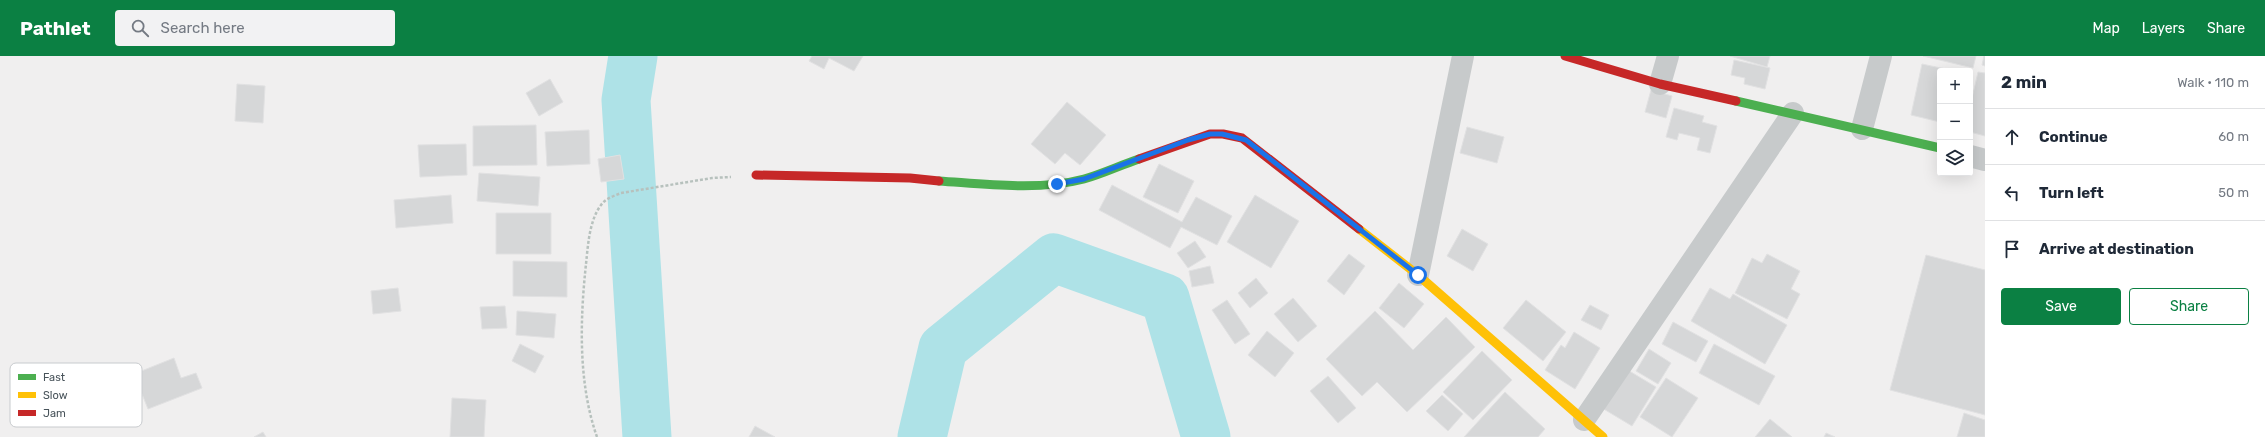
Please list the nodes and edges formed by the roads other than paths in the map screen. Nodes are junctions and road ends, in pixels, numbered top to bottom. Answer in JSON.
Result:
{"nodes":[{"id":1,"x":1463,"y":56,"type":"edge"},
{"id":2,"x":1565,"y":56,"type":"edge"},
{"id":3,"x":1668,"y":56,"type":"edge"},
{"id":4,"x":1881,"y":56,"type":"edge"},
{"id":5,"x":1660,"y":84,"type":"junction"},
{"id":6,"x":1793,"y":113,"type":"junction"},
{"id":7,"x":1862,"y":129,"type":"junction"},
{"id":8,"x":1937,"y":147,"type":"edge"},
{"id":9,"x":1973,"y":157,"type":"edge"},
{"id":10,"x":1985,"y":160,"type":"edge"},
{"id":11,"x":756,"y":175,"type":"dead end"},
{"id":12,"x":1418,"y":275,"type":"junction"},
{"id":13,"x":1584,"y":420,"type":"junction"},
{"id":14,"x":1603,"y":437,"type":"edge"}],
"edges":[{"from":1,"to":12,"type":"street"},
{"from":2,"to":5,"type":"street"},
{"from":3,"to":5,"type":"street"},
{"from":4,"to":7,"type":"street"},
{"from":5,"to":6,"type":"street"},
{"from":6,"to":7,"type":"street"},
{"from":6,"to":13,"type":"street"},
{"from":7,"to":8,"type":"street"},
{"from":9,"to":10,"type":"street"},
{"from":11,"to":12,"type":"street"},
{"from":12,"to":13,"type":"street"},
{"from":13,"to":14,"type":"street"}]}
